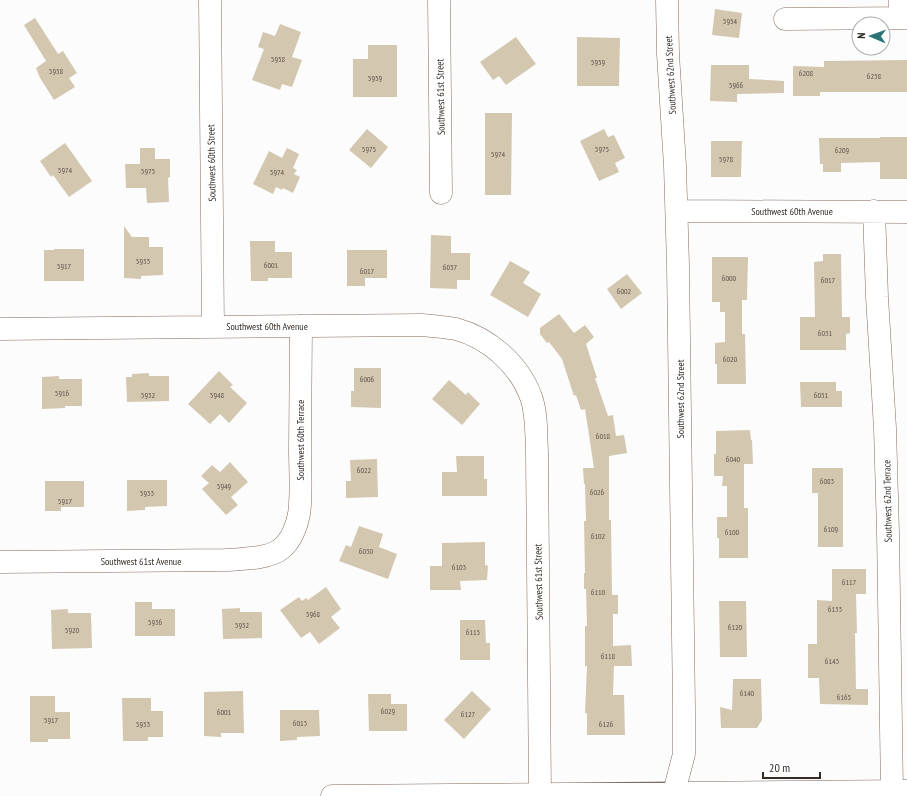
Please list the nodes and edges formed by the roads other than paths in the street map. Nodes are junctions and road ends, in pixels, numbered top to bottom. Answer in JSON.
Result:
{"nodes":[{"id":1,"x":210,"y":0,"type":"edge"},
{"id":2,"x":439,"y":0,"type":"edge"},
{"id":3,"x":667,"y":0,"type":"edge"},
{"id":4,"x":902,"y":12,"type":"edge"},
{"id":5,"x":785,"y":19,"type":"dead end"},
{"id":6,"x":441,"y":193,"type":"dead end"},
{"id":7,"x":677,"y":210,"type":"junction"},
{"id":8,"x":874,"y":211,"type":"junction"},
{"id":9,"x":907,"y":212,"type":"edge"},
{"id":10,"x":300,"y":326,"type":"junction"},
{"id":11,"x":213,"y":327,"type":"junction"},
{"id":12,"x":0,"y":329,"type":"edge"},
{"id":13,"x":518,"y":373,"type":"joint"},
{"id":14,"x":281,"y":549,"type":"joint"},
{"id":15,"x":0,"y":562,"type":"edge"},
{"id":16,"x":899,"y":698,"type":"edge"},
{"id":17,"x":900,"y":791,"type":"edge"},
{"id":18,"x":540,"y":794,"type":"junction"},
{"id":19,"x":673,"y":794,"type":"edge"},
{"id":20,"x":332,"y":796,"type":"edge"},
{"id":21,"x":448,"y":796,"type":"edge"}],
"edges":[{"from":1,"to":11,"type":"street","name":"Southwest 60th Street"},
{"from":2,"to":6,"type":"street","name":"Southwest 61st Street"},
{"from":3,"to":7,"type":"street","name":"Southwest 62nd Street"},
{"from":4,"to":5,"type":"street"},
{"from":7,"to":8,"type":"street","name":"Southwest 60th Avenue"},
{"from":7,"to":19,"type":"street","name":"Southwest 62nd Street"},
{"from":8,"to":9,"type":"street","name":"Southwest 60th Avenue"},
{"from":8,"to":16,"type":"street","name":"Southwest 62nd Terrace"},
{"from":10,"to":11,"type":"street","name":"Southwest 60th Avenue"},
{"from":10,"to":13,"type":"street","name":"Southwest 60th Avenue"},
{"from":10,"to":14,"type":"street","name":"Southwest 60th Terrace"},
{"from":11,"to":12,"type":"street","name":"Southwest 60th Avenue"},
{"from":13,"to":18,"type":"street","name":"Southwest 61st Street"},
{"from":14,"to":15,"type":"street","name":"Southwest 61st Avenue"},
{"from":16,"to":17,"type":"street","name":"Southwest 62nd Terrace"},
{"from":17,"to":19,"type":"street"},
{"from":18,"to":19,"type":"street"},
{"from":18,"to":21,"type":"street"},
{"from":20,"to":21,"type":"street"}]}
